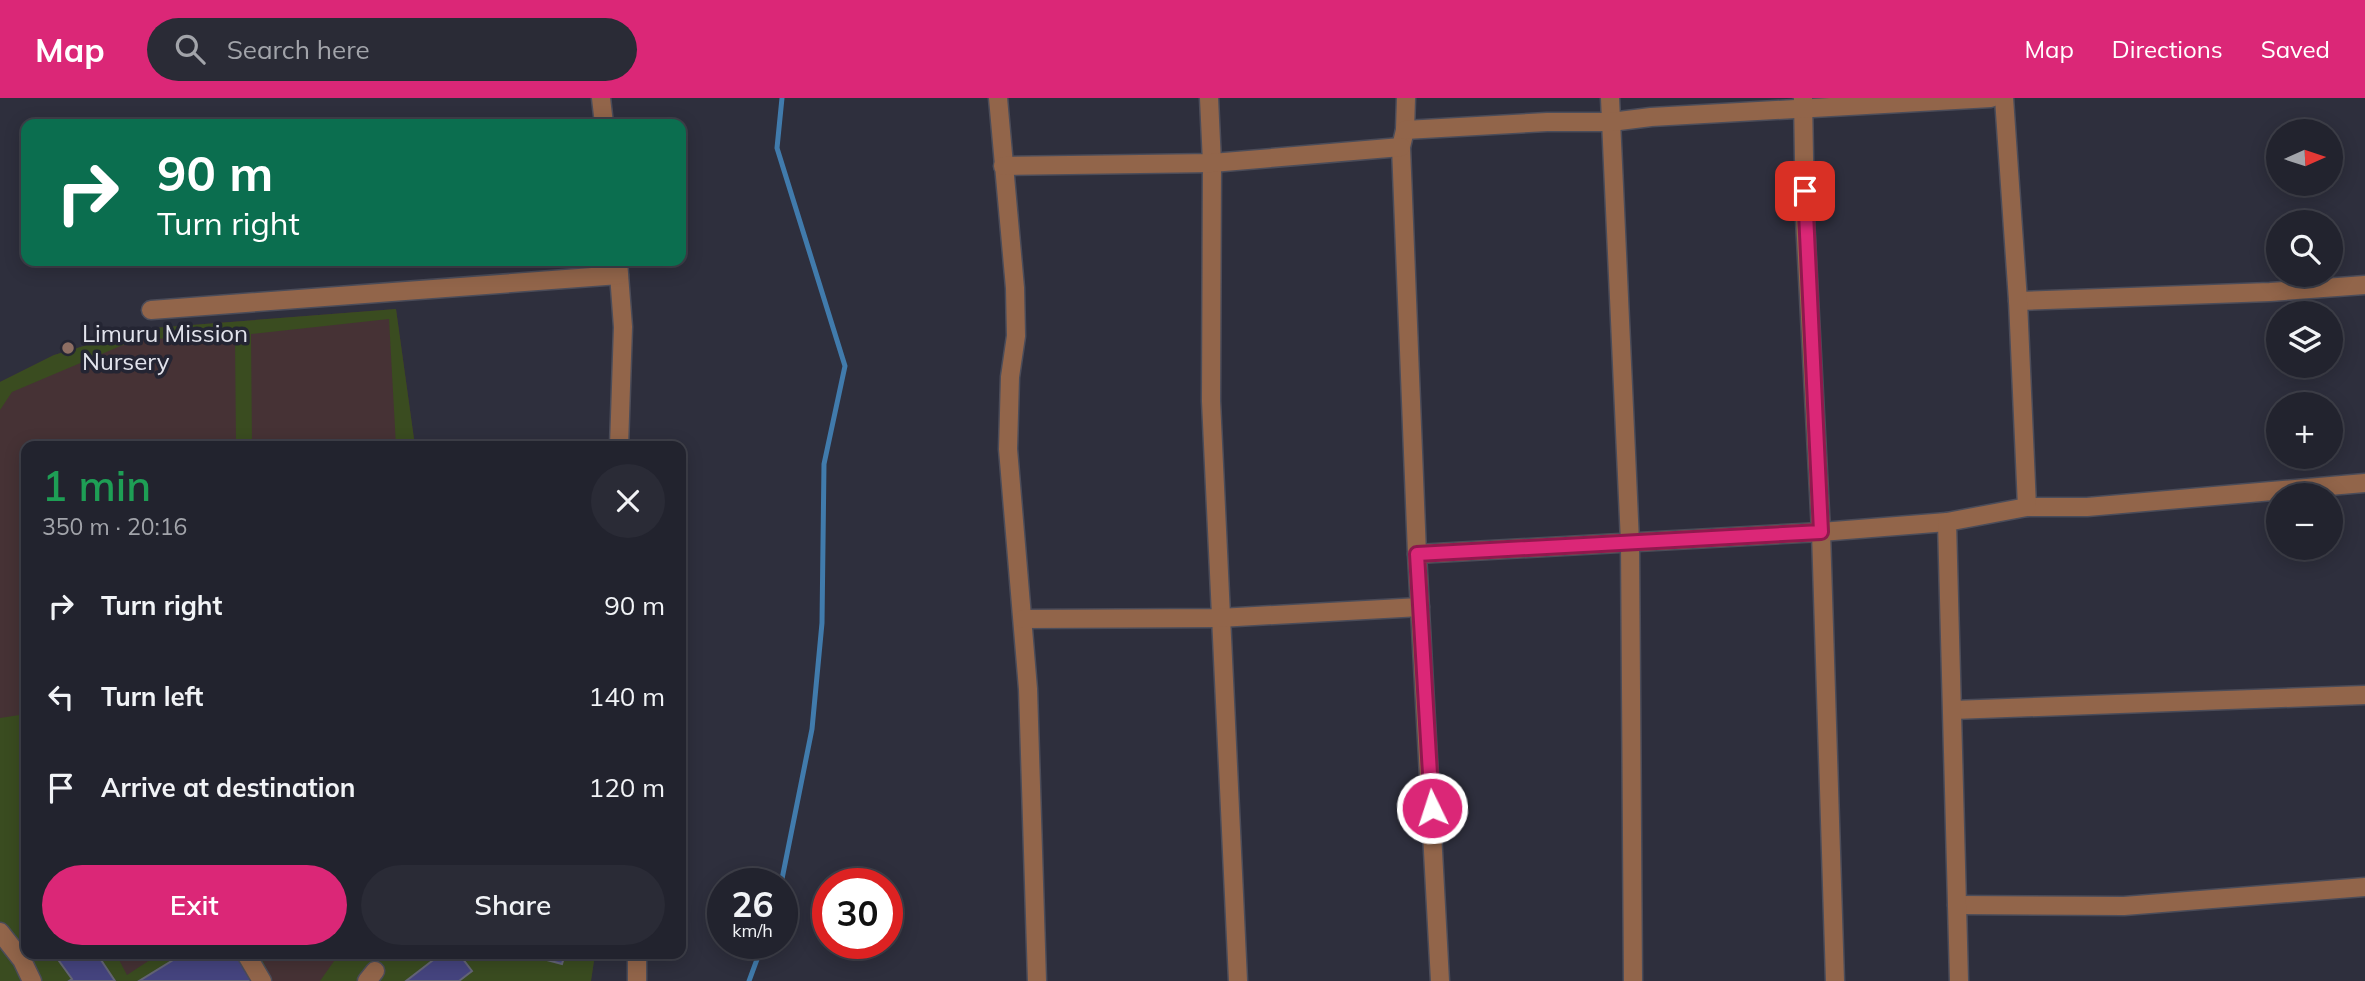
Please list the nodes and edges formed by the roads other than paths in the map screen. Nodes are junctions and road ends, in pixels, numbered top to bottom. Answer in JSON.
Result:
{"nodes":[{"id":1,"x":601,"y":98,"type":"edge"},
{"id":2,"x":998,"y":98,"type":"edge"},
{"id":3,"x":1209,"y":98,"type":"edge"},
{"id":4,"x":1406,"y":98,"type":"edge"},
{"id":5,"x":1609,"y":98,"type":"edge"},
{"id":6,"x":1991,"y":98,"type":"edge"},
{"id":7,"x":2004,"y":98,"type":"edge"},
{"id":8,"x":1804,"y":104,"type":"edge"},
{"id":9,"x":603,"y":119,"type":"edge"},
{"id":10,"x":1611,"y":122,"type":"junction"},
{"id":11,"x":1403,"y":139,"type":"junction"},
{"id":12,"x":1212,"y":163,"type":"junction"},
{"id":13,"x":1003,"y":166,"type":"junction"},
{"id":14,"x":618,"y":268,"type":"edge"},
{"id":15,"x":2365,"y":285,"type":"edge"},
{"id":16,"x":2018,"y":302,"type":"junction"},
{"id":17,"x":151,"y":310,"type":"dead end"},
{"id":18,"x":619,"y":441,"type":"edge"},
{"id":19,"x":2365,"y":483,"type":"edge"},
{"id":20,"x":2027,"y":508,"type":"junction"},
{"id":21,"x":1947,"y":522,"type":"junction"},
{"id":22,"x":1821,"y":532,"type":"junction"},
{"id":23,"x":1630,"y":542,"type":"junction"},
{"id":24,"x":1417,"y":554,"type":"junction"},
{"id":25,"x":1420,"y":607,"type":"junction"},
{"id":26,"x":1219,"y":618,"type":"junction"},
{"id":27,"x":1023,"y":619,"type":"junction"},
{"id":28,"x":2365,"y":695,"type":"edge"},
{"id":29,"x":1953,"y":710,"type":"junction"},
{"id":30,"x":2365,"y":887,"type":"edge"},
{"id":31,"x":1957,"y":905,"type":"junction"},
{"id":32,"x":0,"y":932,"type":"edge"},
{"id":33,"x":21,"y":959,"type":"edge"},
{"id":34,"x":21,"y":959,"type":"edge"},
{"id":35,"x":249,"y":959,"type":"edge"},
{"id":36,"x":637,"y":959,"type":"edge"},
{"id":37,"x":32,"y":981,"type":"edge"},
{"id":38,"x":262,"y":981,"type":"edge"},
{"id":39,"x":637,"y":981,"type":"edge"},
{"id":40,"x":1037,"y":981,"type":"edge"},
{"id":41,"x":1238,"y":981,"type":"edge"},
{"id":42,"x":1440,"y":981,"type":"edge"},
{"id":43,"x":1633,"y":981,"type":"edge"},
{"id":44,"x":1835,"y":981,"type":"edge"},
{"id":45,"x":1959,"y":981,"type":"edge"}],
"edges":[{"from":1,"to":9,"type":"street"},
{"from":2,"to":13,"type":"street"},
{"from":3,"to":12,"type":"street"},
{"from":4,"to":11,"type":"street"},
{"from":5,"to":10,"type":"street"},
{"from":6,"to":8,"type":"street"},
{"from":7,"to":16,"type":"street"},
{"from":8,"to":10,"type":"street"},
{"from":8,"to":22,"type":"street"},
{"from":10,"to":11,"type":"street"},
{"from":10,"to":23,"type":"street"},
{"from":11,"to":12,"type":"street"},
{"from":11,"to":24,"type":"street"},
{"from":12,"to":13,"type":"street"},
{"from":12,"to":26,"type":"street"},
{"from":13,"to":27,"type":"street"},
{"from":14,"to":17,"type":"street"},
{"from":14,"to":18,"type":"street"},
{"from":15,"to":16,"type":"street"},
{"from":16,"to":20,"type":"street"},
{"from":19,"to":20,"type":"street"},
{"from":20,"to":21,"type":"street"},
{"from":21,"to":22,"type":"street"},
{"from":21,"to":29,"type":"street"},
{"from":22,"to":23,"type":"street"},
{"from":22,"to":44,"type":"street"},
{"from":23,"to":24,"type":"street"},
{"from":23,"to":43,"type":"street"},
{"from":24,"to":25,"type":"street"},
{"from":25,"to":26,"type":"street"},
{"from":25,"to":42,"type":"street"},
{"from":26,"to":27,"type":"street"},
{"from":26,"to":41,"type":"street"},
{"from":27,"to":40,"type":"street"},
{"from":28,"to":29,"type":"street"},
{"from":29,"to":31,"type":"street"},
{"from":30,"to":31,"type":"street"},
{"from":31,"to":45,"type":"street"},
{"from":32,"to":34,"type":"street"},
{"from":33,"to":37,"type":"street"},
{"from":35,"to":38,"type":"street"},
{"from":36,"to":39,"type":"street"}]}
